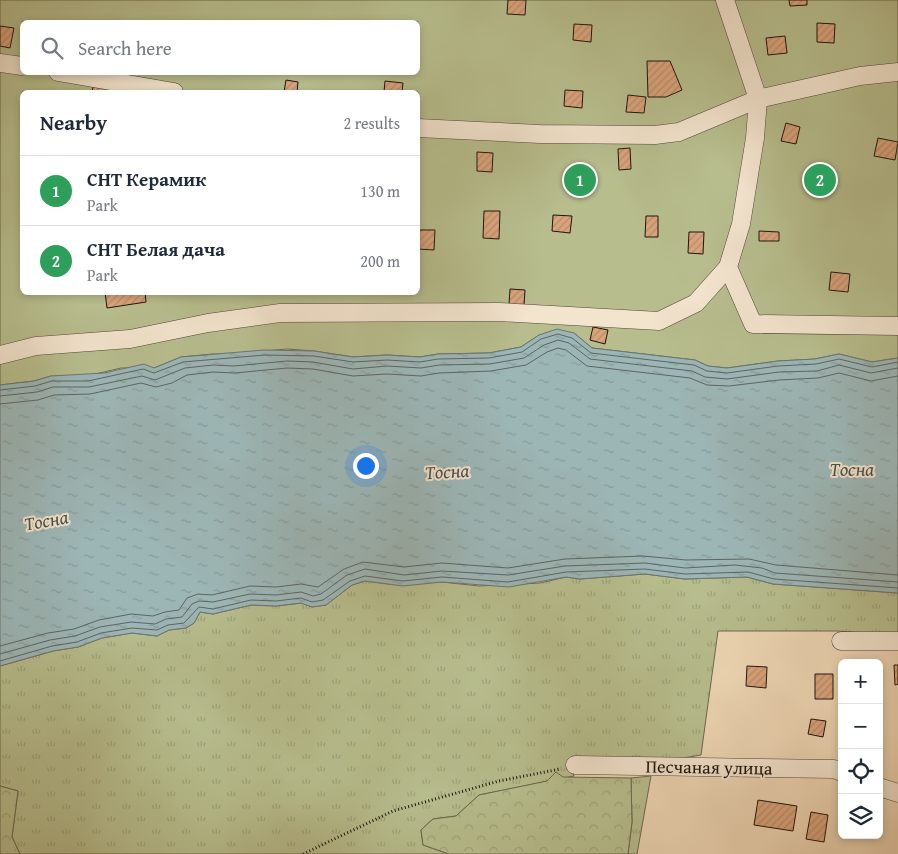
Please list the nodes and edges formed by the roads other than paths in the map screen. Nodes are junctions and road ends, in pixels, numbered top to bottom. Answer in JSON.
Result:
{"nodes":[{"id":1,"x":725,"y":0,"type":"edge"},
{"id":2,"x":0,"y":63,"type":"edge"},
{"id":3,"x":20,"y":66,"type":"edge"},
{"id":4,"x":898,"y":72,"type":"edge"},
{"id":5,"x":75,"y":75,"type":"edge"},
{"id":6,"x":162,"y":90,"type":"edge"},
{"id":7,"x":758,"y":99,"type":"junction"},
{"id":8,"x":420,"y":128,"type":"edge"},
{"id":9,"x":728,"y":267,"type":"junction"},
{"id":10,"x":898,"y":326,"type":"edge"},
{"id":11,"x":0,"y":355,"type":"edge"},
{"id":12,"x":842,"y":641,"type":"dead end"},
{"id":13,"x":898,"y":641,"type":"edge"},
{"id":14,"x":575,"y":765,"type":"road end"},
{"id":15,"x":838,"y":770,"type":"edge"},
{"id":16,"x":883,"y":788,"type":"edge"},
{"id":17,"x":898,"y":793,"type":"edge"}],
"edges":[{"from":1,"to":7,"type":"street"},
{"from":2,"to":3,"type":"street"},
{"from":4,"to":7,"type":"street"},
{"from":5,"to":6,"type":"street"},
{"from":7,"to":8,"type":"street"},
{"from":7,"to":9,"type":"street"},
{"from":9,"to":10,"type":"street"},
{"from":9,"to":11,"type":"street"},
{"from":12,"to":13,"type":"street"},
{"from":14,"to":15,"type":"street","name":"Песчаная улица"},
{"from":16,"to":17,"type":"street"}]}
